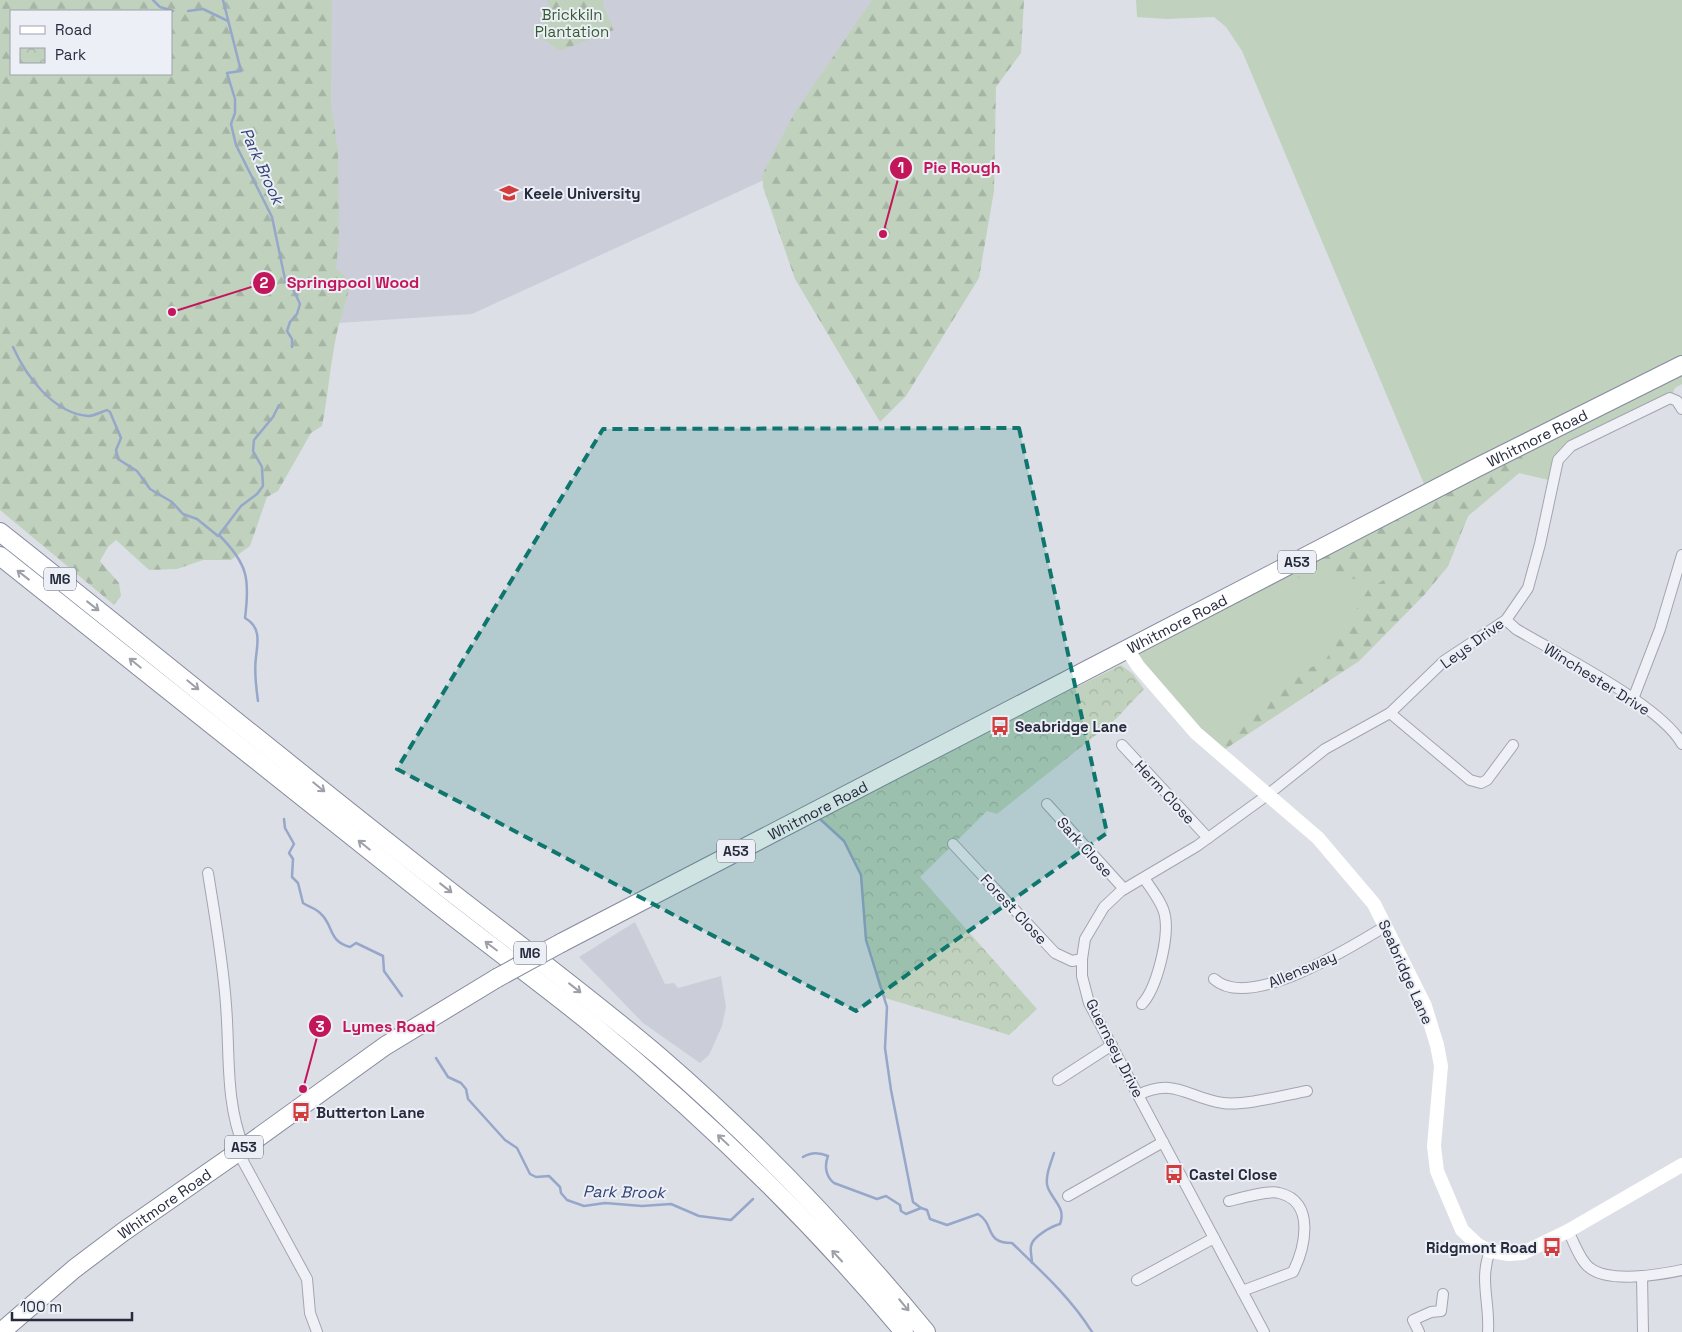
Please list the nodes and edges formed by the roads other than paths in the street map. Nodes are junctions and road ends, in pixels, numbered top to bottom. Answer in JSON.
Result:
{"nodes":[{"id":1,"x":1682,"y":364,"type":"edge"},
{"id":2,"x":1679,"y":405,"type":"edge"},
{"id":3,"x":0,"y":532,"type":"edge"},
{"id":4,"x":1682,"y":555,"type":"edge"},
{"id":5,"x":0,"y":556,"type":"edge"},
{"id":6,"x":1506,"y":620,"type":"junction"},
{"id":7,"x":1127,"y":649,"type":"junction"},
{"id":8,"x":1633,"y":699,"type":"junction"},
{"id":9,"x":1390,"y":712,"type":"junction"},
{"id":10,"x":1682,"y":744,"type":"edge"},
{"id":11,"x":1122,"y":745,"type":"dead end"},
{"id":12,"x":1513,"y":745,"type":"dead end"},
{"id":13,"x":1266,"y":796,"type":"junction"},
{"id":14,"x":1046,"y":804,"type":"dead end"},
{"id":15,"x":1208,"y":838,"type":"junction"},
{"id":16,"x":952,"y":844,"type":"dead end"},
{"id":17,"x":208,"y":873,"type":"dead end"},
{"id":18,"x":1144,"y":878,"type":"junction"},
{"id":19,"x":1124,"y":889,"type":"junction"},
{"id":20,"x":1386,"y":926,"type":"junction"},
{"id":21,"x":1082,"y":959,"type":"junction"},
{"id":22,"x":1214,"y":979,"type":"dead end"},
{"id":23,"x":1142,"y":1004,"type":"dead end"},
{"id":24,"x":1112,"y":1045,"type":"junction"},
{"id":25,"x":1058,"y":1080,"type":"dead end"},
{"id":26,"x":1307,"y":1091,"type":"dead end"},
{"id":27,"x":1138,"y":1095,"type":"junction"},
{"id":28,"x":1163,"y":1142,"type":"junction"},
{"id":29,"x":241,"y":1150,"type":"junction"},
{"id":30,"x":1682,"y":1164,"type":"edge"},
{"id":31,"x":1068,"y":1196,"type":"dead end"},
{"id":32,"x":1229,"y":1201,"type":"dead end"},
{"id":33,"x":1568,"y":1231,"type":"junction"},
{"id":34,"x":1214,"y":1238,"type":"junction"},
{"id":35,"x":1490,"y":1251,"type":"junction"},
{"id":36,"x":1682,"y":1270,"type":"edge"},
{"id":37,"x":1642,"y":1276,"type":"junction"},
{"id":38,"x":1137,"y":1280,"type":"dead end"},
{"id":39,"x":1242,"y":1291,"type":"junction"},
{"id":40,"x":1443,"y":1294,"type":"dead end"},
{"id":41,"x":2,"y":1332,"type":"edge"},
{"id":42,"x":317,"y":1332,"type":"edge"},
{"id":43,"x":904,"y":1332,"type":"edge"},
{"id":44,"x":926,"y":1332,"type":"edge"},
{"id":45,"x":1264,"y":1332,"type":"edge"},
{"id":46,"x":1419,"y":1332,"type":"edge"},
{"id":47,"x":1488,"y":1332,"type":"edge"},
{"id":48,"x":1643,"y":1332,"type":"edge"}],
"edges":[{"from":1,"to":7,"type":"highway","name":"Whitmore Road","number":"A53"},
{"from":2,"to":6,"type":"street","name":"Leys Drive"},
{"from":3,"to":44,"type":"highway","number":"M6","one_way":true},
{"from":4,"to":8,"type":"street"},
{"from":43,"to":5,"type":"highway","number":"M6","one_way":true},
{"from":6,"to":8,"type":"street","name":"Winchester Drive"},
{"from":6,"to":9,"type":"street","name":"Leys Drive"},
{"from":7,"to":13,"type":"street","name":"Seabridge Lane"},
{"from":7,"to":29,"type":"highway","name":"Whitmore Road","number":"A53","bridge":true},
{"from":8,"to":10,"type":"street","name":"Winchester Drive"},
{"from":9,"to":12,"type":"street"},
{"from":9,"to":13,"type":"street","name":"Leys Drive"},
{"from":11,"to":15,"type":"street","name":"Herm Close"},
{"from":13,"to":15,"type":"street","name":"Guernsey Drive"},
{"from":13,"to":20,"type":"street","name":"Seabridge Lane"},
{"from":14,"to":19,"type":"street","name":"Sark Close"},
{"from":15,"to":18,"type":"street","name":"Guernsey Drive"},
{"from":16,"to":21,"type":"street","name":"Forest Close"},
{"from":17,"to":29,"type":"street"},
{"from":18,"to":19,"type":"street","name":"Guernsey Drive"},
{"from":18,"to":23,"type":"street"},
{"from":19,"to":21,"type":"street","name":"Guernsey Drive"},
{"from":20,"to":22,"type":"street","name":"Allensway"},
{"from":20,"to":35,"type":"street","name":"Seabridge Lane"},
{"from":21,"to":24,"type":"street","name":"Guernsey Drive"},
{"from":24,"to":25,"type":"street"},
{"from":24,"to":27,"type":"street","name":"Guernsey Drive"},
{"from":26,"to":27,"type":"street"},
{"from":27,"to":28,"type":"street","name":"Guernsey Drive"},
{"from":28,"to":31,"type":"street"},
{"from":28,"to":34,"type":"street","name":"Guernsey Drive"},
{"from":29,"to":41,"type":"highway","name":"Whitmore Road","number":"A53"},
{"from":29,"to":42,"type":"street"},
{"from":30,"to":33,"type":"street","name":"Seabridge Lane"},
{"from":32,"to":39,"type":"street"},
{"from":33,"to":35,"type":"street","name":"Seabridge Lane"},
{"from":33,"to":37,"type":"street"},
{"from":34,"to":38,"type":"street"},
{"from":34,"to":39,"type":"street","name":"Guernsey Drive"},
{"from":35,"to":47,"type":"street"},
{"from":36,"to":37,"type":"street"},
{"from":37,"to":48,"type":"street"},
{"from":39,"to":45,"type":"street","name":"Guernsey Drive"},
{"from":40,"to":46,"type":"street"}]}
